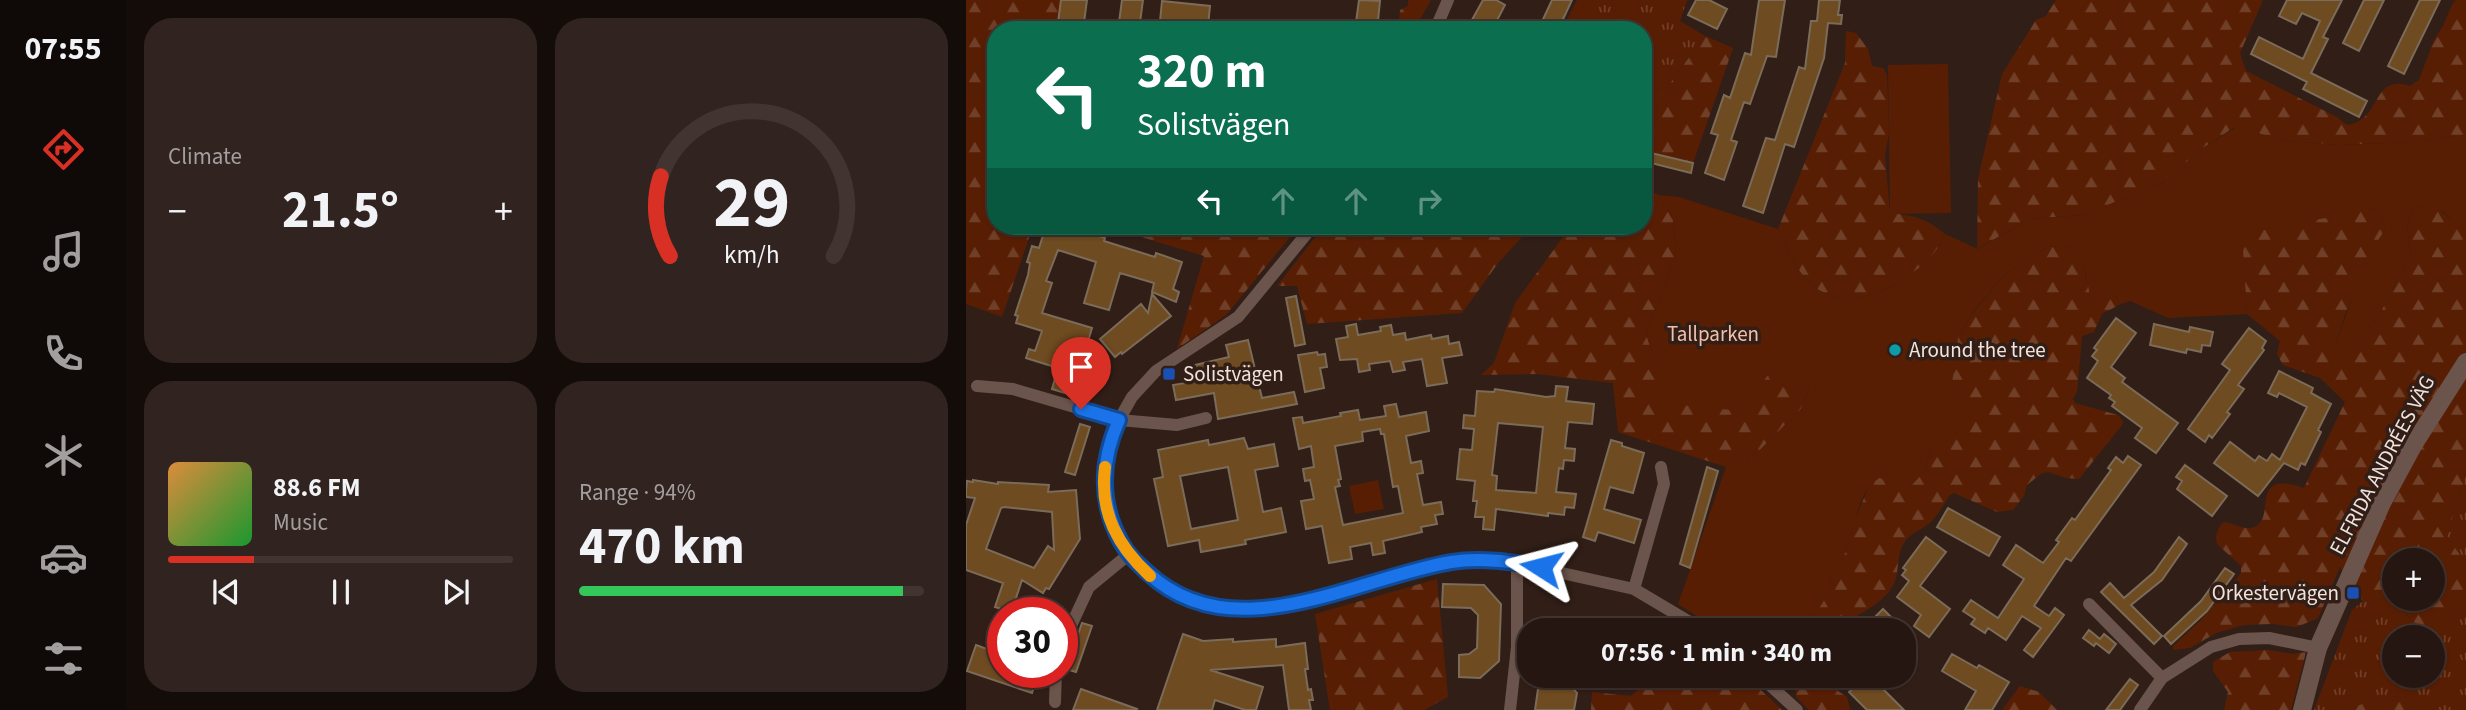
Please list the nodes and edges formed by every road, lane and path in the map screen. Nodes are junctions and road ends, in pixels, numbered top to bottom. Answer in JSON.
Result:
{"nodes":[{"id":1,"x":1448,"y":0,"type":"edge"},
{"id":2,"x":1439,"y":21,"type":"edge"},
{"id":3,"x":1306,"y":235,"type":"edge"},
{"id":4,"x":2466,"y":362,"type":"edge"},
{"id":5,"x":977,"y":386,"type":"dead end"},
{"id":6,"x":1206,"y":418,"type":"dead end"},
{"id":7,"x":1119,"y":420,"type":"junction"},
{"id":8,"x":1661,"y":467,"type":"dead end"},
{"id":9,"x":1128,"y":555,"type":"junction"},
{"id":10,"x":1517,"y":563,"type":"junction"},
{"id":11,"x":1634,"y":589,"type":"junction"},
{"id":12,"x":2089,"y":604,"type":"dead end"},
{"id":13,"x":1078,"y":611,"type":"edge"},
{"id":14,"x":1683,"y":618,"type":"edge"},
{"id":15,"x":2318,"y":648,"type":"junction"},
{"id":16,"x":2162,"y":678,"type":"junction"},
{"id":17,"x":1055,"y":688,"type":"edge"},
{"id":18,"x":1773,"y":688,"type":"edge"},
{"id":19,"x":1055,"y":702,"type":"dead end"},
{"id":20,"x":1510,"y":710,"type":"edge"},
{"id":21,"x":1797,"y":710,"type":"edge"},
{"id":22,"x":2140,"y":710,"type":"edge"},
{"id":23,"x":2302,"y":710,"type":"edge"}],
"edges":[{"from":1,"to":2,"type":"street"},
{"from":3,"to":7,"type":"street"},
{"from":4,"to":15,"type":"street","name":"ELFRIDA ANDRÉES VÄG"},
{"from":5,"to":7,"type":"street"},
{"from":6,"to":7,"type":"street"},
{"from":7,"to":9,"type":"street"},
{"from":8,"to":11,"type":"street"},
{"from":9,"to":10,"type":"street"},
{"from":9,"to":13,"type":"street"},
{"from":10,"to":11,"type":"street"},
{"from":10,"to":20,"type":"street"},
{"from":11,"to":14,"type":"street"},
{"from":12,"to":16,"type":"street"},
{"from":15,"to":16,"type":"street"},
{"from":15,"to":23,"type":"street","name":"ELFRIDA ANDRÉES VÄG"},
{"from":16,"to":22,"type":"street"},
{"from":17,"to":19,"type":"street"},
{"from":18,"to":21,"type":"street"}]}
